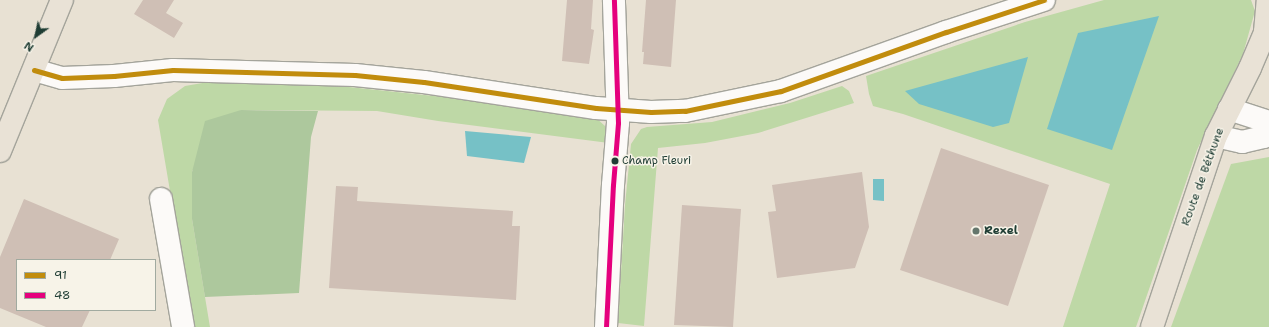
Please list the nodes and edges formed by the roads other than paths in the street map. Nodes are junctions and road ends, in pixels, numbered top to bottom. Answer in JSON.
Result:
{"nodes":[{"id":1,"x":62,"y":0,"type":"edge"},
{"id":2,"x":614,"y":0,"type":"edge"},
{"id":3,"x":1044,"y":0,"type":"edge"},
{"id":4,"x":1268,"y":0,"type":"edge"},
{"id":5,"x":1267,"y":29,"type":"edge"},
{"id":6,"x":34,"y":70,"type":"junction"},
{"id":7,"x":617,"y":109,"type":"junction"},
{"id":8,"x":1228,"y":109,"type":"junction"},
{"id":9,"x":1269,"y":122,"type":"edge"},
{"id":10,"x":1269,"y":130,"type":"edge"},
{"id":11,"x":1216,"y":136,"type":"junction"},
{"id":12,"x":0,"y":151,"type":"edge"},
{"id":13,"x":161,"y":199,"type":"dead end"},
{"id":14,"x":183,"y":327,"type":"edge"},
{"id":15,"x":606,"y":327,"type":"edge"},
{"id":16,"x":1152,"y":327,"type":"edge"}],
"edges":[{"from":1,"to":6,"type":"main road"},
{"from":2,"to":7,"type":"street"},
{"from":3,"to":7,"type":"street"},
{"from":4,"to":5,"type":"main road","name":"Route de Béthune"},
{"from":5,"to":8,"type":"main road","name":"Route de Béthune"},
{"from":6,"to":7,"type":"street"},
{"from":6,"to":12,"type":"main road"},
{"from":7,"to":15,"type":"street"},
{"from":8,"to":9,"type":"street"},
{"from":8,"to":11,"type":"main road","name":"Route de Béthune"},
{"from":10,"to":11,"type":"street"},
{"from":11,"to":16,"type":"main road","name":"Route de Béthune"},
{"from":13,"to":14,"type":"street"}]}
